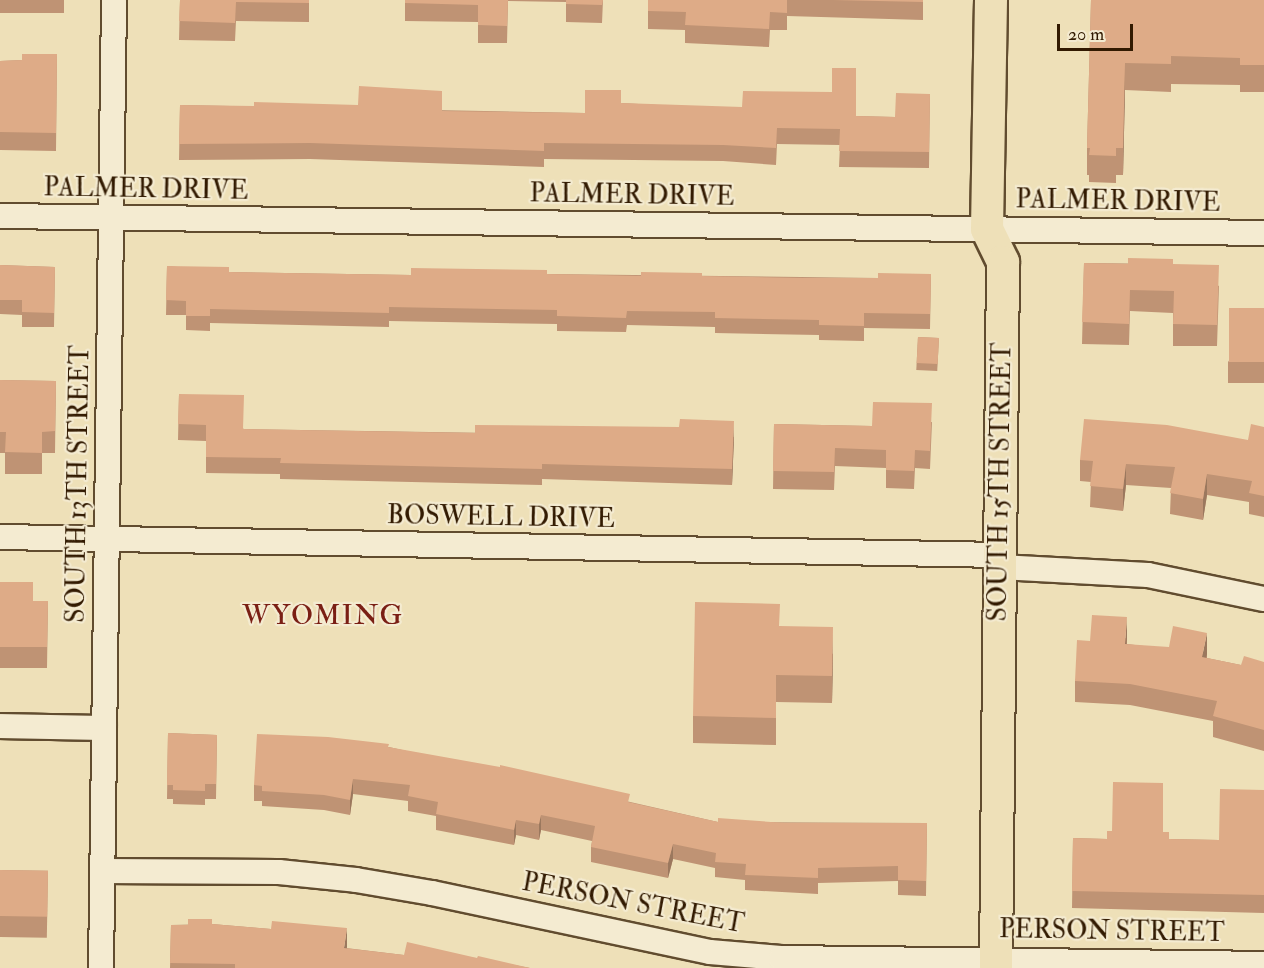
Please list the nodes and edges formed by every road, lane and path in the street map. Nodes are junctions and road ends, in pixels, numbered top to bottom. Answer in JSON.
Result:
{"nodes":[{"id":1,"x":114,"y":0,"type":"edge"},
{"id":2,"x":991,"y":0,"type":"edge"},
{"id":3,"x":0,"y":216,"type":"edge"},
{"id":4,"x":111,"y":218,"type":"junction"},
{"id":5,"x":987,"y":229,"type":"junction"},
{"id":6,"x":1264,"y":232,"type":"edge"},
{"id":7,"x":0,"y":537,"type":"edge"},
{"id":8,"x":107,"y":539,"type":"junction"},
{"id":9,"x":1000,"y":561,"type":"junction"},
{"id":10,"x":1264,"y":599,"type":"edge"},
{"id":11,"x":0,"y":726,"type":"edge"},
{"id":12,"x":104,"y":728,"type":"junction"},
{"id":13,"x":102,"y":871,"type":"junction"},
{"id":14,"x":996,"y":963,"type":"edge"},
{"id":15,"x":1264,"y":964,"type":"edge"},
{"id":16,"x":101,"y":968,"type":"edge"}],
"edges":[{"from":1,"to":4,"type":"street","name":"SOUTH 13TH STREET"},
{"from":2,"to":5,"type":"main road","name":"SOUTH 15TH STREET"},
{"from":3,"to":4,"type":"street","name":"PALMER DRIVE"},
{"from":4,"to":5,"type":"street","name":"PALMER DRIVE"},
{"from":4,"to":8,"type":"street","name":"SOUTH 13TH STREET"},
{"from":5,"to":6,"type":"street","name":"PALMER DRIVE"},
{"from":5,"to":9,"type":"main road","name":"SOUTH 15TH STREET"},
{"from":7,"to":8,"type":"street","name":"BOSWELL DRIVE"},
{"from":8,"to":9,"type":"street","name":"BOSWELL DRIVE"},
{"from":8,"to":12,"type":"street","name":"SOUTH 13TH STREET"},
{"from":9,"to":10,"type":"street","name":"BOSWELL DRIVE"},
{"from":9,"to":14,"type":"main road","name":"SOUTH 15TH STREET"},
{"from":11,"to":12,"type":"street"},
{"from":12,"to":13,"type":"street","name":"SOUTH 13TH STREET"},
{"from":13,"to":14,"type":"street","name":"PERSON STREET"},
{"from":13,"to":16,"type":"street","name":"SOUTH 13TH STREET"},
{"from":14,"to":15,"type":"street","name":"PERSON STREET"}]}
